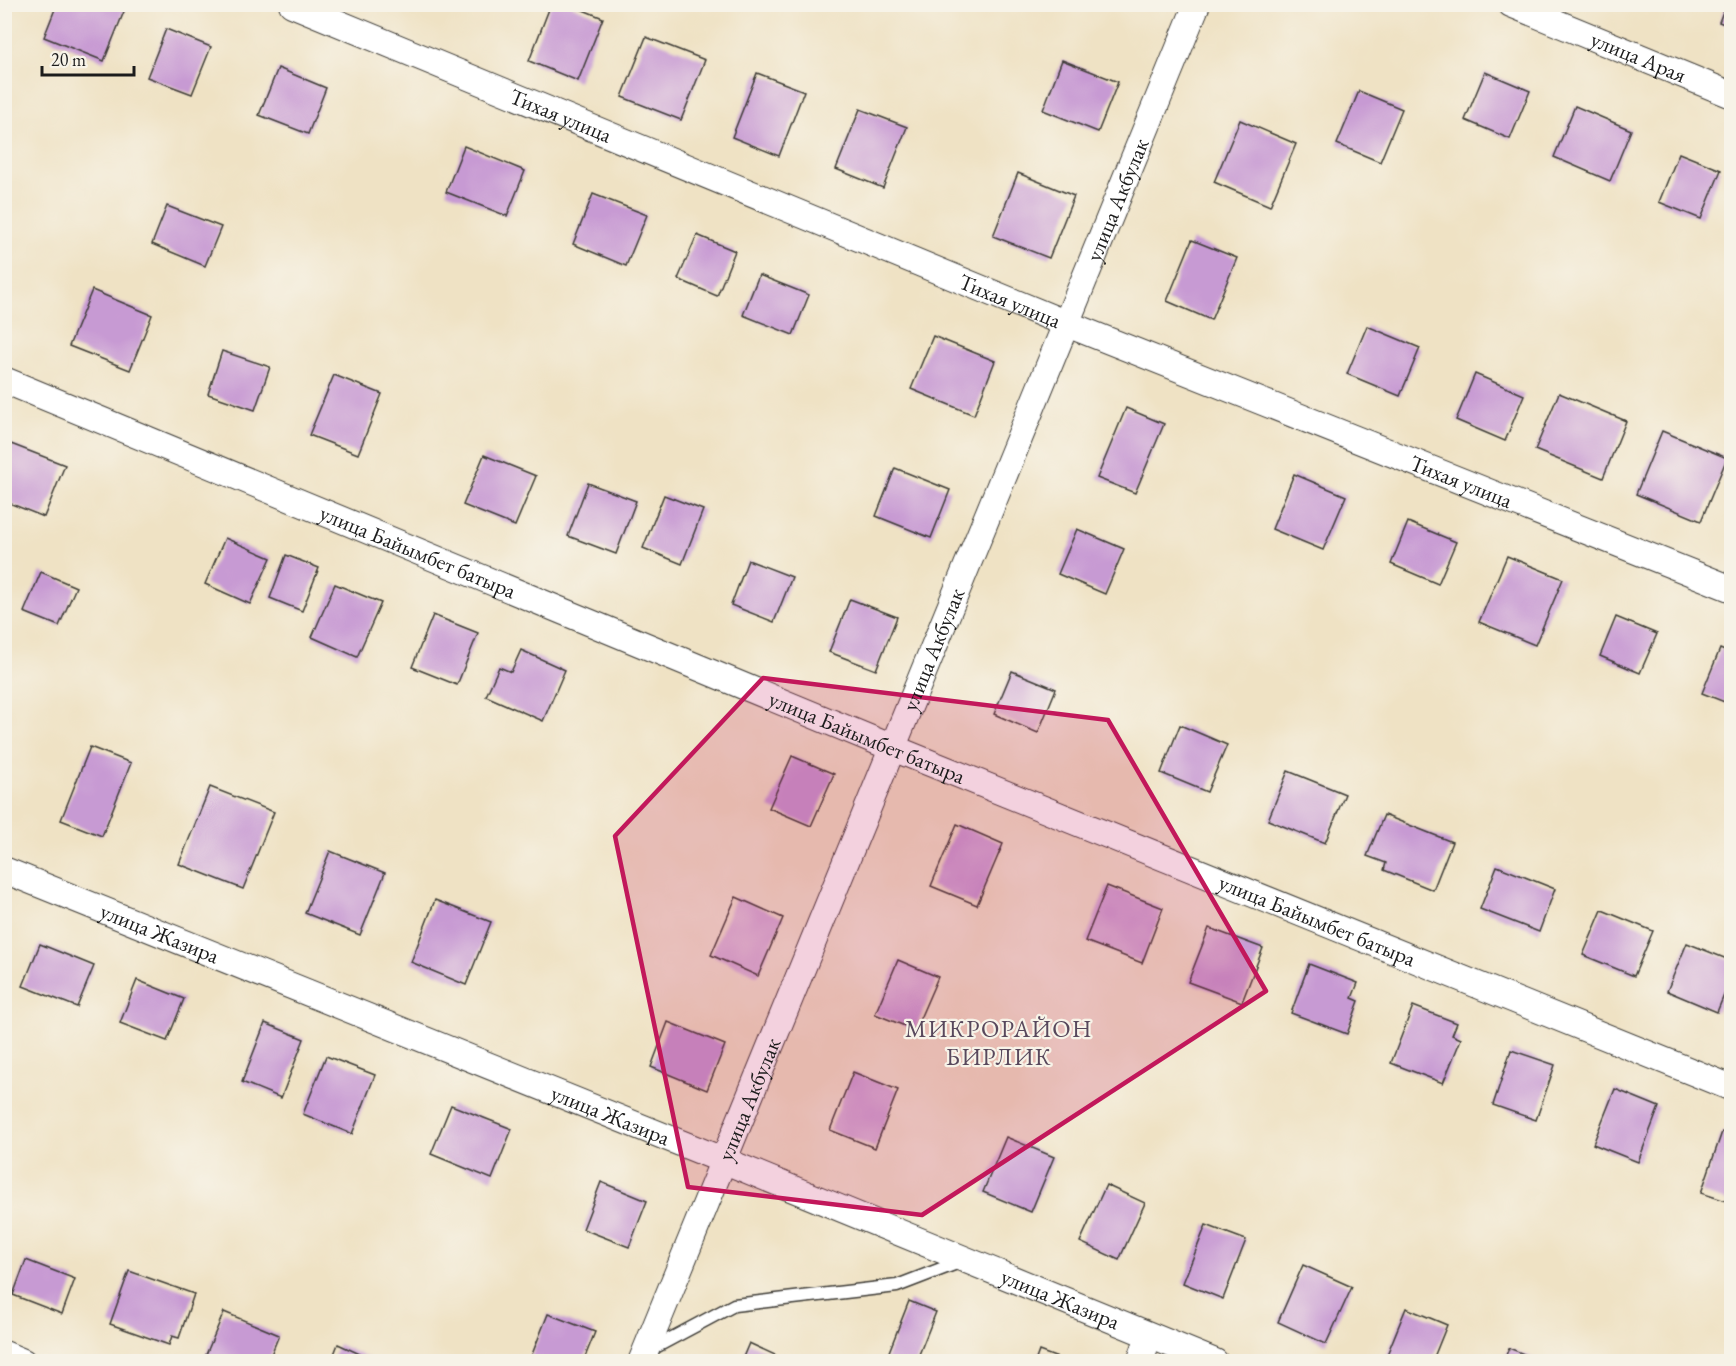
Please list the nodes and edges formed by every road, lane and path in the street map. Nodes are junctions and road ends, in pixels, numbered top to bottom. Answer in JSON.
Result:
{"nodes":[{"id":1,"x":291,"y":4,"type":"edge"},
{"id":2,"x":1197,"y":4,"type":"edge"},
{"id":3,"x":1511,"y":4,"type":"edge"},
{"id":4,"x":1731,"y":95,"type":"edge"},
{"id":5,"x":1067,"y":324,"type":"junction"},
{"id":6,"x":4,"y":380,"type":"edge"},
{"id":7,"x":1731,"y":589,"type":"edge"},
{"id":8,"x":894,"y":748,"type":"junction"},
{"id":9,"x":4,"y":870,"type":"edge"},
{"id":10,"x":1731,"y":1088,"type":"edge"},
{"id":11,"x":725,"y":1161,"type":"junction"},
{"id":12,"x":966,"y":1260,"type":"junction"},
{"id":13,"x":1149,"y":1336,"type":"junction"},
{"id":14,"x":4,"y":1354,"type":"edge"},
{"id":15,"x":643,"y":1357,"type":"edge"},
{"id":16,"x":23,"y":1362,"type":"edge"},
{"id":17,"x":1140,"y":1362,"type":"edge"},
{"id":18,"x":1215,"y":1362,"type":"edge"}],
"edges":[{"from":1,"to":5,"type":"street","name":"Тихая улица"},
{"from":2,"to":5,"type":"street","name":"улица Акбулак"},
{"from":3,"to":4,"type":"street","name":"улица Арая"},
{"from":5,"to":7,"type":"street","name":"Тихая улица"},
{"from":5,"to":8,"type":"street","name":"улица Акбулак"},
{"from":6,"to":8,"type":"street","name":"улица Байымбет батыра"},
{"from":8,"to":10,"type":"street","name":"улица Байымбет батыра"},
{"from":8,"to":11,"type":"street","name":"улица Акбулак"},
{"from":9,"to":11,"type":"street","name":"улица Жазира"},
{"from":11,"to":12,"type":"street","name":"улица Жазира"},
{"from":11,"to":15,"type":"street","name":"улица Акбулак"},
{"from":12,"to":13,"type":"street","name":"улица Жазира"},
{"from":12,"to":15,"type":"lane"},
{"from":13,"to":17,"type":"street"},
{"from":13,"to":18,"type":"street","name":"улица Жазира"},
{"from":14,"to":16,"type":"street"}]}
